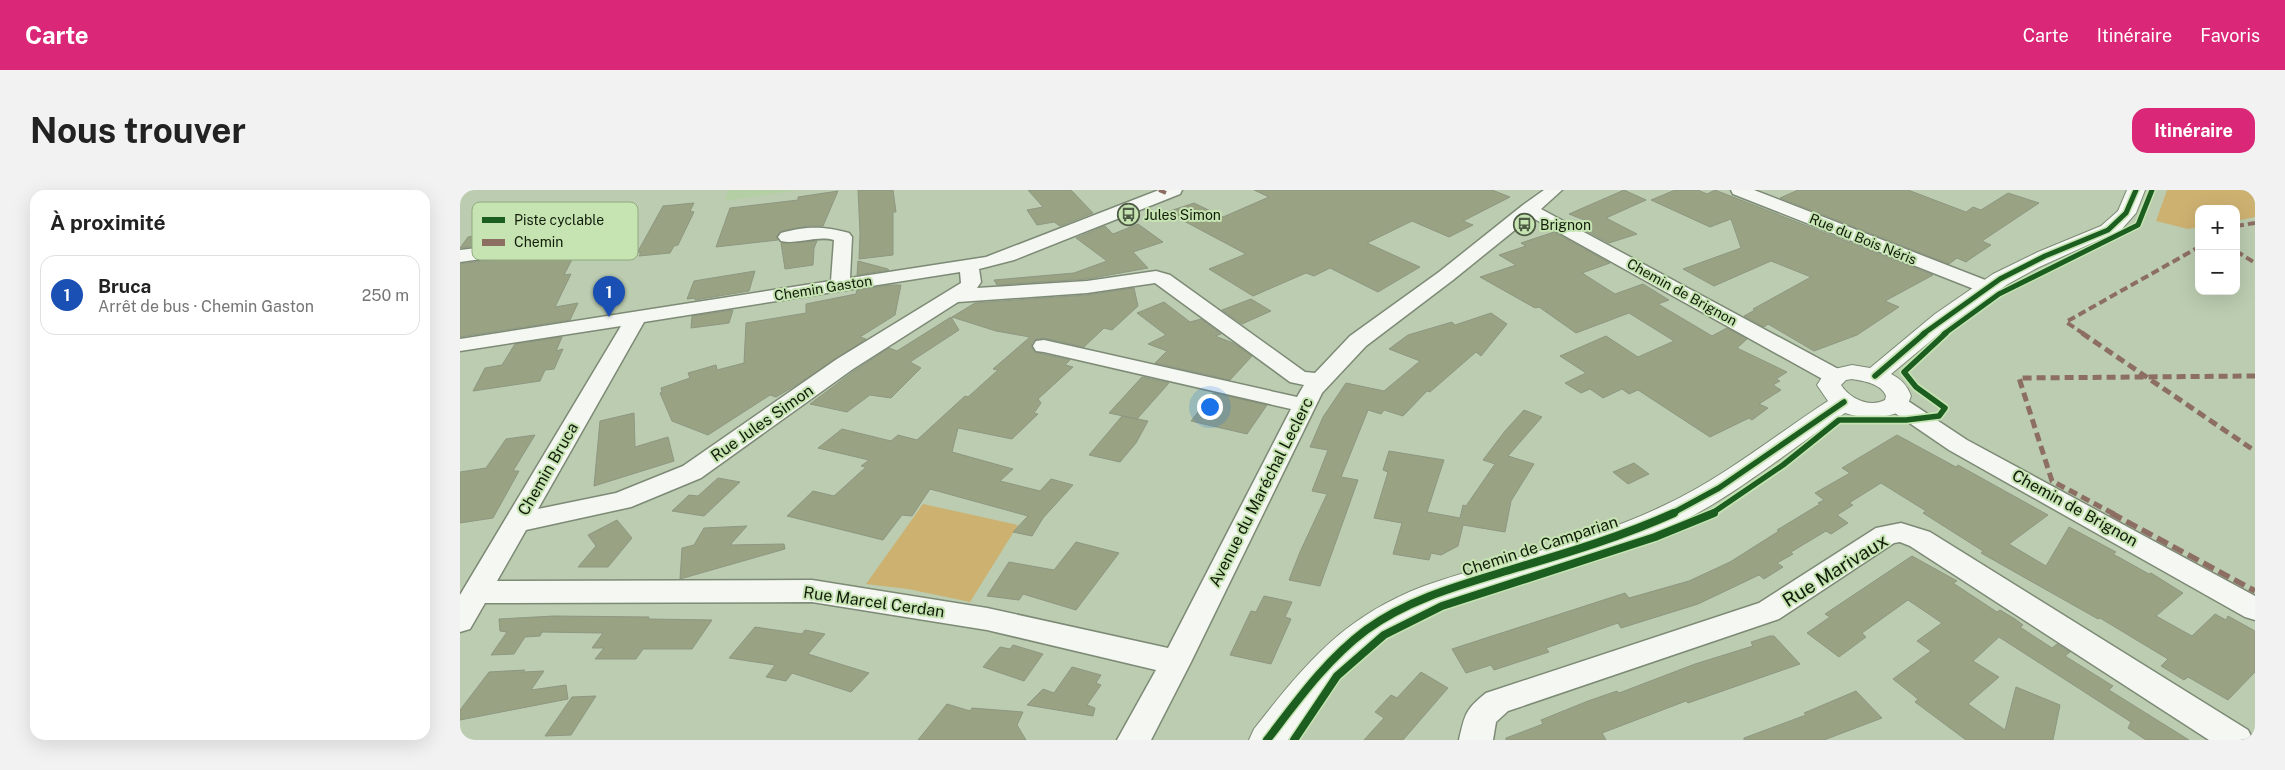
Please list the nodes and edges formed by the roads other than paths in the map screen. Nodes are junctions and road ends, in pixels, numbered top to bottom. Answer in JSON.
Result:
{"nodes":[{"id":1,"x":1174,"y":190,"type":"edge"},
{"id":2,"x":1554,"y":190,"type":"edge"},
{"id":3,"x":1739,"y":190,"type":"edge"},
{"id":4,"x":2136,"y":190,"type":"edge"},
{"id":5,"x":1529,"y":209,"type":"junction"},
{"id":6,"x":787,"y":236,"type":"dead end"},
{"id":7,"x":969,"y":266,"type":"junction"},
{"id":8,"x":840,"y":286,"type":"junction"},
{"id":9,"x":1986,"y":287,"type":"junction"},
{"id":10,"x":954,"y":296,"type":"junction"},
{"id":11,"x":636,"y":318,"type":"junction"},
{"id":12,"x":460,"y":345,"type":"edge"},
{"id":13,"x":1044,"y":346,"type":"dead end"},
{"id":14,"x":1874,"y":376,"type":"junction"},
{"id":15,"x":1320,"y":381,"type":"junction"},
{"id":16,"x":1839,"y":389,"type":"junction"},
{"id":17,"x":1898,"y":404,"type":"junction"},
{"id":18,"x":1303,"y":405,"type":"junction"},
{"id":19,"x":517,"y":523,"type":"junction"},
{"id":20,"x":477,"y":592,"type":"junction"},
{"id":21,"x":2255,"y":608,"type":"edge"},
{"id":22,"x":460,"y":621,"type":"edge"},
{"id":23,"x":1176,"y":662,"type":"junction"},
{"id":24,"x":1134,"y":740,"type":"edge"},
{"id":25,"x":1267,"y":740,"type":"edge"},
{"id":26,"x":1476,"y":740,"type":"edge"},
{"id":27,"x":2236,"y":740,"type":"edge"}],
"edges":[{"from":1,"to":7,"type":"street","name":"Chemin Gaston"},
{"from":2,"to":5,"type":"street","name":"Avenue du Maréchal Leclerc"},
{"from":3,"to":9,"type":"street","name":"Rue du Bois Néris"},
{"from":4,"to":9,"type":"main road"},
{"from":5,"to":15,"type":"street","name":"Avenue du Maréchal Leclerc"},
{"from":5,"to":16,"type":"street","name":"Chemin de Brignon"},
{"from":6,"to":8,"type":"street"},
{"from":7,"to":8,"type":"street","name":"Chemin Gaston"},
{"from":7,"to":10,"type":"street","name":"Rue Jules Simon"},
{"from":8,"to":11,"type":"street","name":"Chemin Gaston"},
{"from":9,"to":14,"type":"main road"},
{"from":10,"to":15,"type":"street"},
{"from":10,"to":19,"type":"street","name":"Rue Jules Simon"},
{"from":11,"to":12,"type":"street","name":"Chemin Gaston"},
{"from":11,"to":19,"type":"street","name":"Chemin Bruca"},
{"from":13,"to":18,"type":"street"},
{"from":14,"to":16,"type":"main road","name":"Chemin de Camparian"},
{"from":14,"to":17,"type":"main road","name":"Chemin de Camparian"},
{"from":15,"to":18,"type":"street","name":"Avenue du Maréchal Leclerc"},
{"from":16,"to":17,"type":"main road"},
{"from":16,"to":25,"type":"main road","name":"Chemin de Camparian"},
{"from":17,"to":21,"type":"street","name":"Chemin de Brignon"},
{"from":18,"to":23,"type":"street","name":"Avenue du Maréchal Leclerc"},
{"from":19,"to":20,"type":"street","name":"Chemin Bruca"},
{"from":20,"to":22,"type":"street","name":"Chemin Bruca"},
{"from":20,"to":23,"type":"street","name":"Rue Marcel Cerdan"},
{"from":23,"to":24,"type":"street","name":"Avenue du Maréchal Leclerc"},
{"from":26,"to":27,"type":"street","name":"Rue Marivaux"}]}
